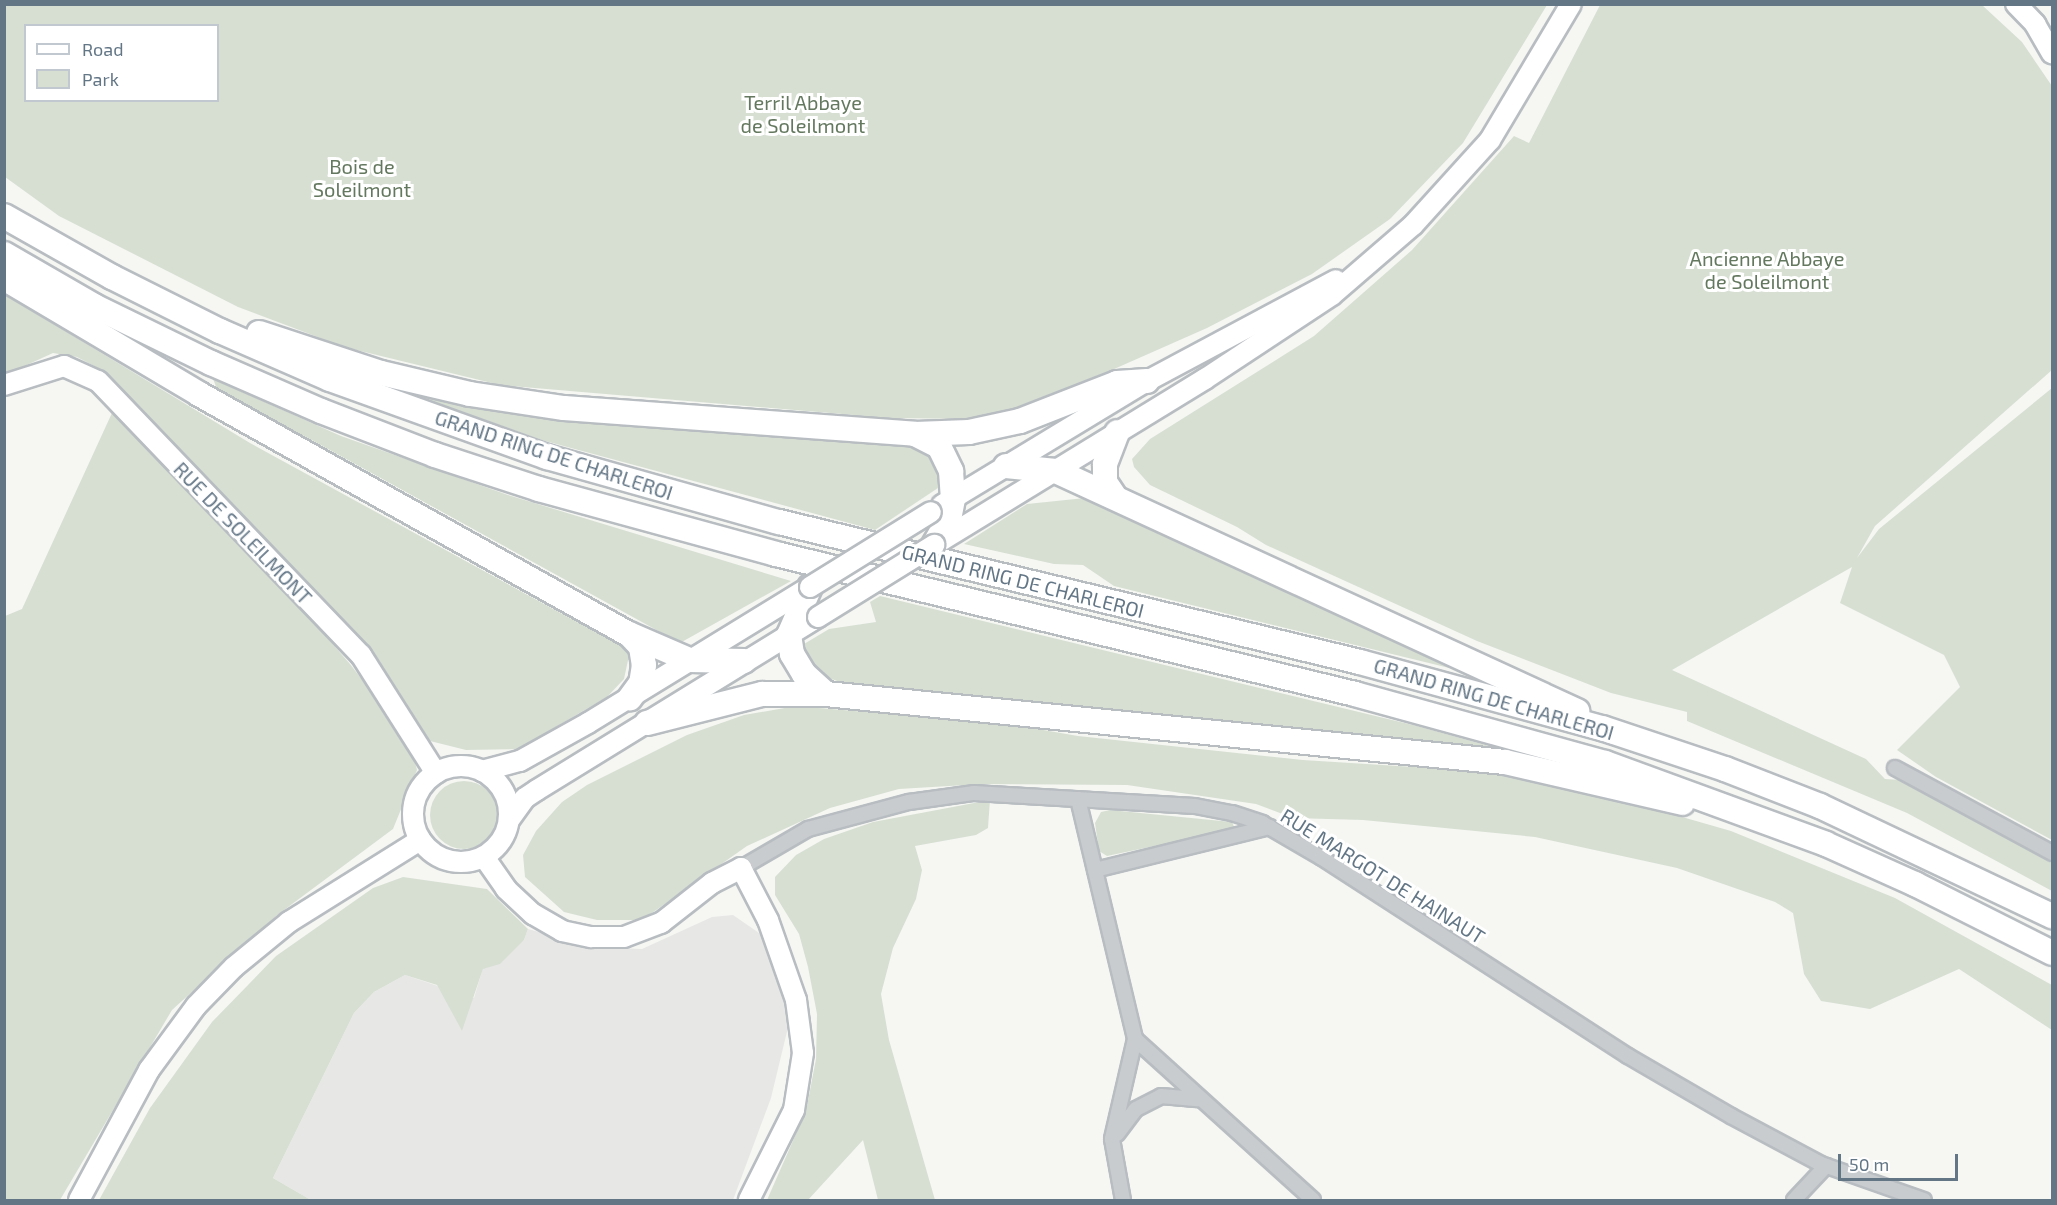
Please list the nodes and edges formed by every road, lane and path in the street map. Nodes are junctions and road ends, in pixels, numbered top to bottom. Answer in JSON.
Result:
{"nodes":[{"id":1,"x":1571,"y":4,"type":"edge"},
{"id":2,"x":2016,"y":4,"type":"edge"},
{"id":3,"x":2052,"y":53,"type":"edge"},
{"id":4,"x":4,"y":216,"type":"edge"},
{"id":5,"x":4,"y":254,"type":"edge"},
{"id":6,"x":1370,"y":261,"type":"junction"},
{"id":7,"x":4,"y":278,"type":"edge"},
{"id":8,"x":220,"y":331,"type":"junction"},
{"id":9,"x":1147,"y":381,"type":"junction"},
{"id":10,"x":4,"y":385,"type":"edge"},
{"id":11,"x":1117,"y":432,"type":"junction"},
{"id":12,"x":915,"y":434,"type":"junction"},
{"id":13,"x":1006,"y":466,"type":"junction"},
{"id":14,"x":1056,"y":471,"type":"junction"},
{"id":15,"x":1114,"y":497,"type":"junction"},
{"id":16,"x":950,"y":514,"type":"junction"},
{"id":17,"x":934,"y":545,"type":"joint"},
{"id":18,"x":810,"y":587,"type":"joint"},
{"id":19,"x":797,"y":612,"type":"junction"},
{"id":20,"x":629,"y":634,"type":"junction"},
{"id":21,"x":789,"y":635,"type":"junction"},
{"id":22,"x":689,"y":660,"type":"junction"},
{"id":23,"x":744,"y":661,"type":"junction"},
{"id":24,"x":826,"y":694,"type":"junction"},
{"id":25,"x":630,"y":698,"type":"junction"},
{"id":26,"x":647,"y":723,"type":"junction"},
{"id":27,"x":1602,"y":728,"type":"junction"},
{"id":28,"x":1895,"y":768,"type":"dead end"},
{"id":29,"x":482,"y":771,"type":"junction"},
{"id":30,"x":436,"y":773,"type":"junction"},
{"id":31,"x":1078,"y":799,"type":"junction"},
{"id":32,"x":1761,"y":818,"type":"junction"},
{"id":33,"x":509,"y":820,"type":"junction"},
{"id":34,"x":1269,"y":827,"type":"junction"},
{"id":35,"x":420,"y":840,"type":"junction"},
{"id":36,"x":2052,"y":853,"type":"edge"},
{"id":37,"x":484,"y":857,"type":"junction"},
{"id":38,"x":741,"y":868,"type":"junction"},
{"id":39,"x":1095,"y":870,"type":"junction"},
{"id":40,"x":2052,"y":916,"type":"edge"},
{"id":41,"x":2052,"y":953,"type":"edge"},
{"id":42,"x":1135,"y":1039,"type":"junction"},
{"id":43,"x":1200,"y":1100,"type":"junction"},
{"id":44,"x":1112,"y":1145,"type":"junction"},
{"id":45,"x":1826,"y":1166,"type":"junction"},
{"id":46,"x":79,"y":1200,"type":"edge"},
{"id":47,"x":749,"y":1200,"type":"edge"},
{"id":48,"x":1123,"y":1200,"type":"edge"},
{"id":49,"x":1313,"y":1200,"type":"edge"},
{"id":50,"x":1794,"y":1200,"type":"edge"},
{"id":51,"x":1924,"y":1200,"type":"edge"}],
"edges":[{"from":1,"to":6,"type":"main road"},
{"from":2,"to":3,"type":"main road"},
{"from":4,"to":8,"type":"highway","name":"GRAND RING DE CHARLEROI"},
{"from":5,"to":32,"type":"highway","name":"GRAND RING DE CHARLEROI"},
{"from":6,"to":9,"type":"main road"},
{"from":6,"to":11,"type":"main road"},
{"from":7,"to":20,"type":"highway"},
{"from":8,"to":12,"type":"highway"},
{"from":8,"to":27,"type":"highway","name":"GRAND RING DE CHARLEROI"},
{"from":9,"to":12,"type":"highway"},
{"from":9,"to":13,"type":"main road"},
{"from":10,"to":30,"type":"main road","name":"RUE DE SOLEILMONT"},
{"from":11,"to":14,"type":"main road"},
{"from":11,"to":15,"type":"highway"},
{"from":12,"to":16,"type":"highway"},
{"from":13,"to":14,"type":"highway"},
{"from":13,"to":16,"type":"main road"},
{"from":14,"to":15,"type":"highway"},
{"from":14,"to":16,"type":"main road"},
{"from":15,"to":27,"type":"highway"},
{"from":16,"to":17,"type":"highway"},
{"from":16,"to":18,"type":"main road","bridge":true},
{"from":17,"to":19,"type":"main road","bridge":true},
{"from":18,"to":19,"type":"highway"},
{"from":19,"to":21,"type":"highway"},
{"from":19,"to":22,"type":"main road"},
{"from":20,"to":22,"type":"highway"},
{"from":20,"to":25,"type":"highway"},
{"from":21,"to":23,"type":"main road"},
{"from":21,"to":24,"type":"highway"},
{"from":22,"to":23,"type":"highway"},
{"from":22,"to":25,"type":"main road"},
{"from":23,"to":26,"type":"main road"},
{"from":24,"to":26,"type":"highway"},
{"from":24,"to":32,"type":"highway"},
{"from":25,"to":29,"type":"main road"},
{"from":26,"to":33,"type":"main road"},
{"from":27,"to":40,"type":"highway","name":"GRAND RING DE CHARLEROI"},
{"from":28,"to":36,"type":"street"},
{"from":29,"to":30,"type":"main road"},
{"from":29,"to":33,"type":"main road"},
{"from":30,"to":35,"type":"main road"},
{"from":31,"to":34,"type":"street","name":"RUE MARGOT DE HAINAUT"},
{"from":31,"to":38,"type":"street","name":"RUE MARGOT DE HAINAUT"},
{"from":31,"to":39,"type":"street"},
{"from":32,"to":41,"type":"highway","name":"GRAND RING DE CHARLEROI"},
{"from":33,"to":37,"type":"main road"},
{"from":34,"to":39,"type":"street"},
{"from":34,"to":45,"type":"street","name":"RUE MARGOT DE HAINAUT"},
{"from":35,"to":37,"type":"main road"},
{"from":35,"to":46,"type":"main road"},
{"from":37,"to":38,"type":"main road"},
{"from":38,"to":47,"type":"main road"},
{"from":39,"to":42,"type":"street"},
{"from":42,"to":43,"type":"street"},
{"from":42,"to":44,"type":"street"},
{"from":43,"to":44,"type":"street"},
{"from":43,"to":49,"type":"street"},
{"from":44,"to":48,"type":"street"},
{"from":45,"to":50,"type":"street"},
{"from":45,"to":51,"type":"street","name":"RUE MARGOT DE HAINAUT"}]}
